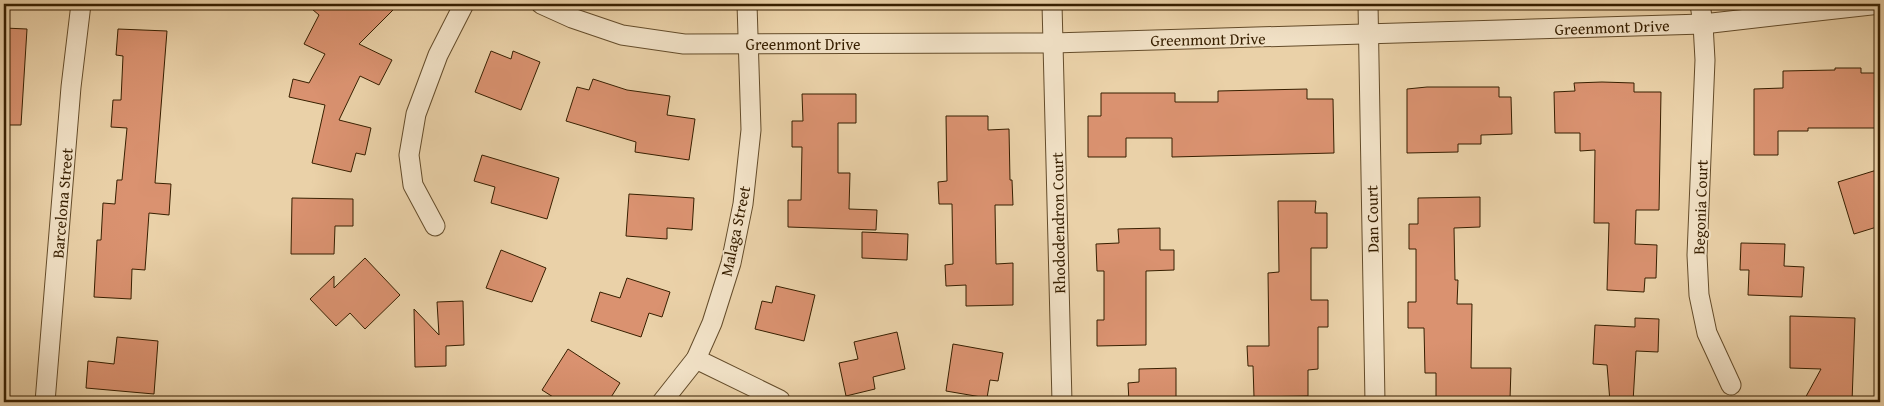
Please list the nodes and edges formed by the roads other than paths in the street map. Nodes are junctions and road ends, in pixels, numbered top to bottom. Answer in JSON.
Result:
{"nodes":[{"id":1,"x":81,"y":4,"type":"edge"},
{"id":2,"x":464,"y":4,"type":"edge"},
{"id":3,"x":541,"y":4,"type":"edge"},
{"id":4,"x":747,"y":4,"type":"edge"},
{"id":5,"x":1052,"y":4,"type":"edge"},
{"id":6,"x":1368,"y":4,"type":"edge"},
{"id":7,"x":1700,"y":4,"type":"edge"},
{"id":8,"x":1880,"y":4,"type":"edge"},
{"id":9,"x":1703,"y":24,"type":"junction"},
{"id":10,"x":1368,"y":35,"type":"junction"},
{"id":11,"x":1053,"y":43,"type":"junction"},
{"id":12,"x":748,"y":44,"type":"junction"},
{"id":13,"x":435,"y":226,"type":"dead end"},
{"id":14,"x":696,"y":359,"type":"junction"},
{"id":15,"x":1731,"y":384,"type":"dead end"},
{"id":16,"x":780,"y":400,"type":"dead end"},
{"id":17,"x":45,"y":402,"type":"edge"},
{"id":18,"x":662,"y":402,"type":"edge"},
{"id":19,"x":1062,"y":402,"type":"edge"},
{"id":20,"x":1375,"y":402,"type":"edge"}],
"edges":[{"from":1,"to":17,"type":"street","name":"Barcelona Street"},
{"from":2,"to":13,"type":"street"},
{"from":3,"to":12,"type":"street","name":"Greenmont Drive"},
{"from":4,"to":12,"type":"street","name":"Malaga Street"},
{"from":5,"to":11,"type":"street","name":"Rhododendron Court"},
{"from":6,"to":10,"type":"street","name":"Dan Court"},
{"from":7,"to":9,"type":"street","name":"Begonia Court"},
{"from":8,"to":9,"type":"street","name":"Greenmont Drive"},
{"from":9,"to":10,"type":"street","name":"Greenmont Drive"},
{"from":9,"to":15,"type":"street","name":"Begonia Court"},
{"from":10,"to":11,"type":"street","name":"Greenmont Drive"},
{"from":10,"to":20,"type":"street","name":"Dan Court"},
{"from":11,"to":12,"type":"street","name":"Greenmont Drive"},
{"from":11,"to":19,"type":"street","name":"Rhododendron Court"},
{"from":12,"to":14,"type":"street","name":"Malaga Street"},
{"from":14,"to":16,"type":"street"},
{"from":14,"to":18,"type":"street","name":"Malaga Street"}]}
